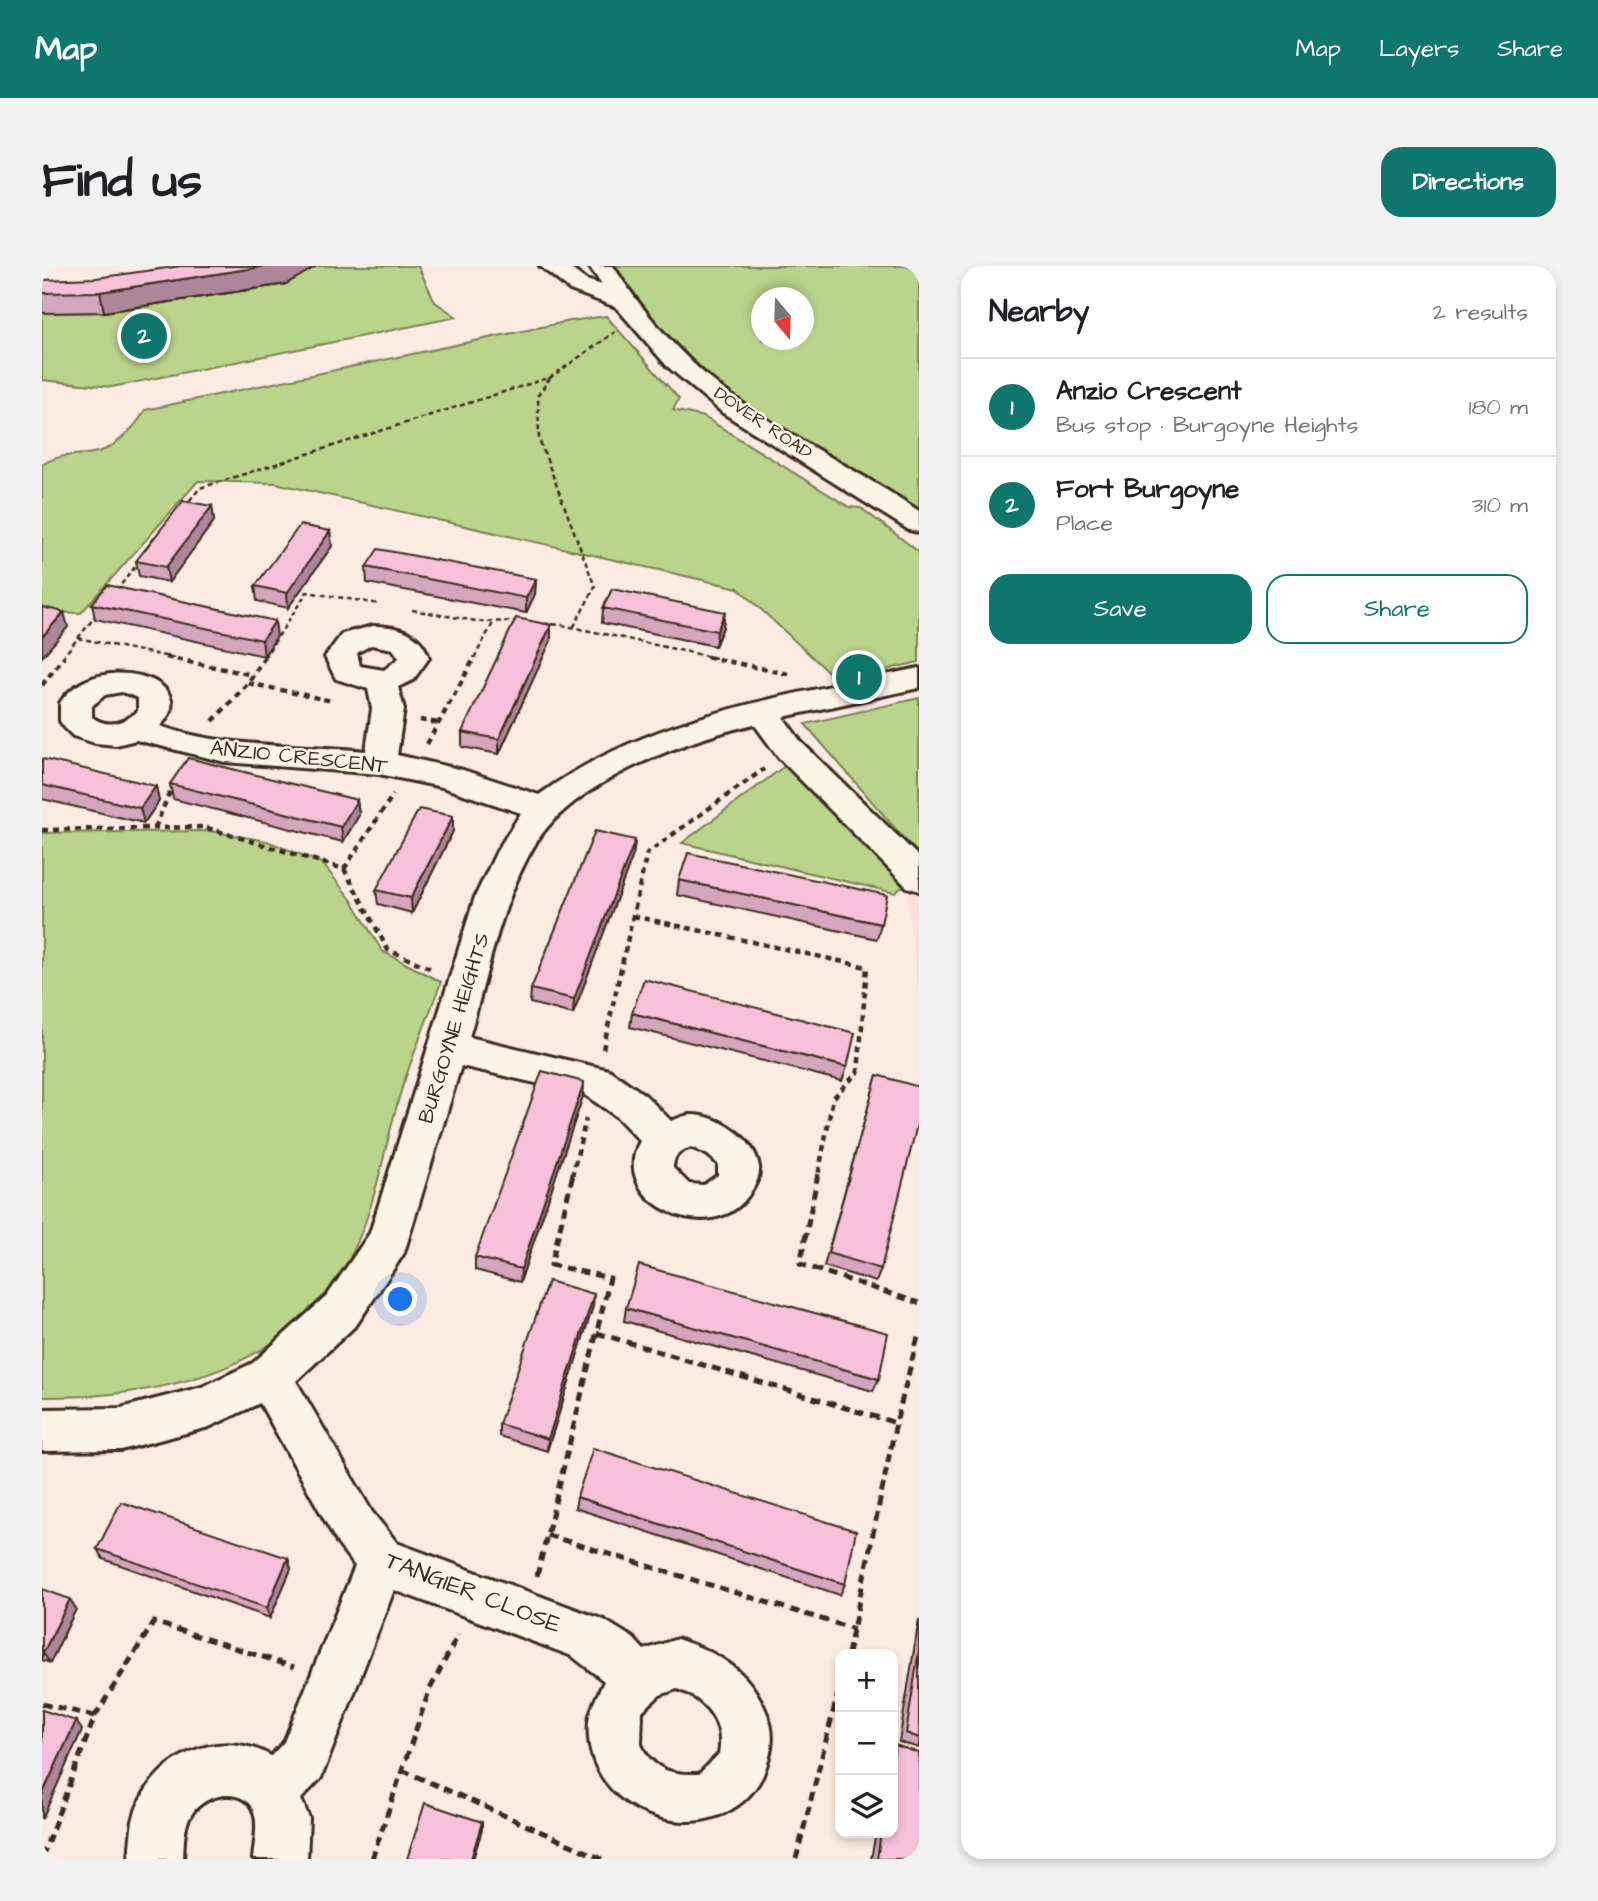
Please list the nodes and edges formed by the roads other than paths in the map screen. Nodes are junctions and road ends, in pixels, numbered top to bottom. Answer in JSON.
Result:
{"nodes":[{"id":1,"x":552,"y":266,"type":"edge"},
{"id":2,"x":601,"y":266,"type":"edge"},
{"id":3,"x":629,"y":309,"type":"junction"},
{"id":4,"x":919,"y":524,"type":"edge"},
{"id":5,"x":919,"y":678,"type":"edge"},
{"id":6,"x":381,"y":681,"type":"dead end"},
{"id":7,"x":763,"y":713,"type":"junction"},
{"id":8,"x":136,"y":729,"type":"dead end"},
{"id":9,"x":395,"y":766,"type":"junction"},
{"id":10,"x":544,"y":809,"type":"junction"},
{"id":11,"x":919,"y":878,"type":"edge"},
{"id":12,"x":450,"y":1048,"type":"junction"},
{"id":13,"x":664,"y":1140,"type":"dead end"},
{"id":14,"x":269,"y":1377,"type":"junction"},
{"id":15,"x":42,"y":1430,"type":"edge"},
{"id":16,"x":381,"y":1561,"type":"junction"},
{"id":17,"x":635,"y":1678,"type":"dead end"},
{"id":18,"x":273,"y":1790,"type":"junction"},
{"id":19,"x":156,"y":1859,"type":"edge"},
{"id":20,"x":280,"y":1859,"type":"edge"}],
"edges":[{"from":1,"to":3,"type":"street"},
{"from":2,"to":3,"type":"street","name":"DOVER ROAD"},
{"from":3,"to":4,"type":"street","name":"DOVER ROAD"},
{"from":5,"to":7,"type":"street","name":"BURGOYNE HEIGHTS"},
{"from":6,"to":9,"type":"street"},
{"from":7,"to":10,"type":"street","name":"BURGOYNE HEIGHTS"},
{"from":7,"to":11,"type":"street"},
{"from":8,"to":9,"type":"street","name":"ANZIO CRESCENT"},
{"from":9,"to":10,"type":"street","name":"ANZIO CRESCENT"},
{"from":10,"to":12,"type":"street","name":"BURGOYNE HEIGHTS"},
{"from":12,"to":13,"type":"street"},
{"from":12,"to":14,"type":"street","name":"BURGOYNE HEIGHTS"},
{"from":14,"to":15,"type":"street","name":"BURGOYNE HEIGHTS"},
{"from":14,"to":16,"type":"street","name":"TANGIER CLOSE"},
{"from":16,"to":17,"type":"street","name":"TANGIER CLOSE"},
{"from":16,"to":18,"type":"street"},
{"from":18,"to":19,"type":"street"},
{"from":18,"to":20,"type":"street"}]}
